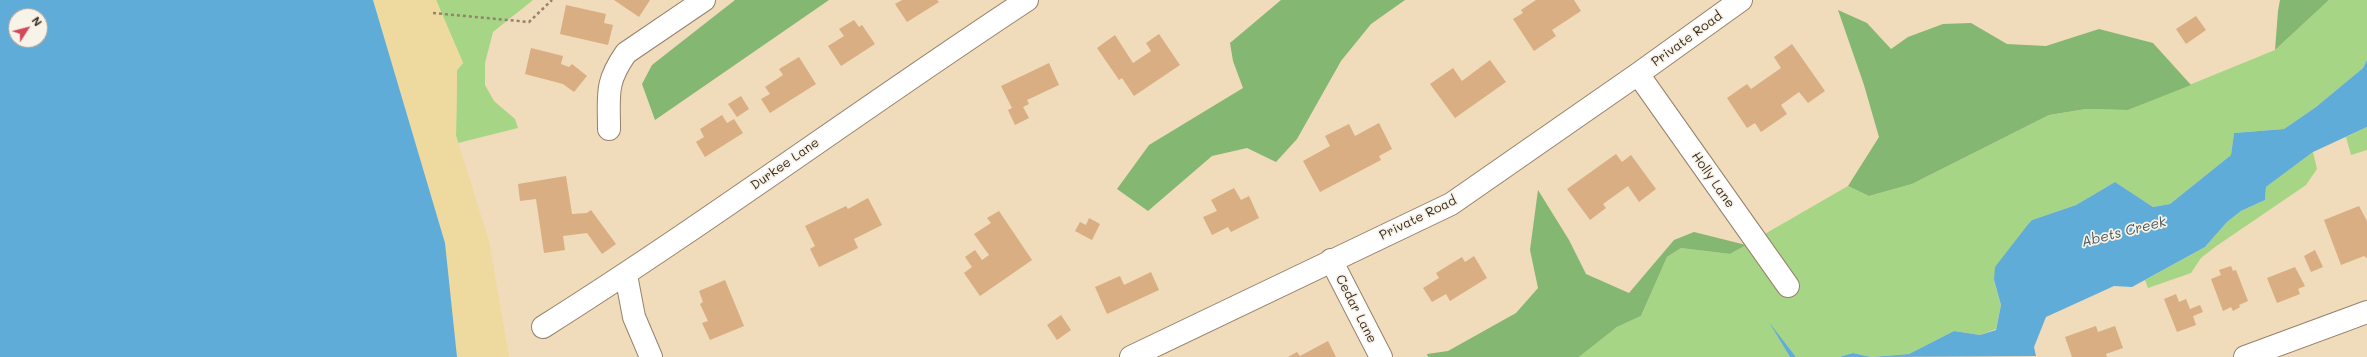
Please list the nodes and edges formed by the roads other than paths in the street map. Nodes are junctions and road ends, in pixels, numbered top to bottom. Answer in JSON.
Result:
{"nodes":[{"id":1,"x":704,"y":0,"type":"edge"},
{"id":2,"x":1027,"y":0,"type":"edge"},
{"id":3,"x":1741,"y":0,"type":"edge"},
{"id":4,"x":1638,"y":74,"type":"junction"},
{"id":5,"x":609,"y":129,"type":"dead end"},
{"id":6,"x":1332,"y":260,"type":"junction"},
{"id":7,"x":626,"y":275,"type":"junction"},
{"id":8,"x":1788,"y":286,"type":"dead end"},
{"id":9,"x":2367,"y":312,"type":"edge"},
{"id":10,"x":543,"y":327,"type":"dead end"},
{"id":11,"x":2250,"y":356,"type":"edge"},
{"id":12,"x":651,"y":357,"type":"edge"},
{"id":13,"x":1131,"y":357,"type":"edge"},
{"id":14,"x":1381,"y":357,"type":"edge"}],
"edges":[{"from":1,"to":5,"type":"street"},
{"from":2,"to":7,"type":"street","name":"Durkee Lane"},
{"from":3,"to":4,"type":"street","name":"Private Road"},
{"from":4,"to":6,"type":"street","name":"Private Road"},
{"from":4,"to":8,"type":"street","name":"Holly Lane"},
{"from":6,"to":13,"type":"street","name":"Private Road"},
{"from":6,"to":14,"type":"street","name":"Cedar Lane"},
{"from":7,"to":10,"type":"street","name":"Durkee Lane"},
{"from":7,"to":12,"type":"street"},
{"from":9,"to":11,"type":"street"}]}
